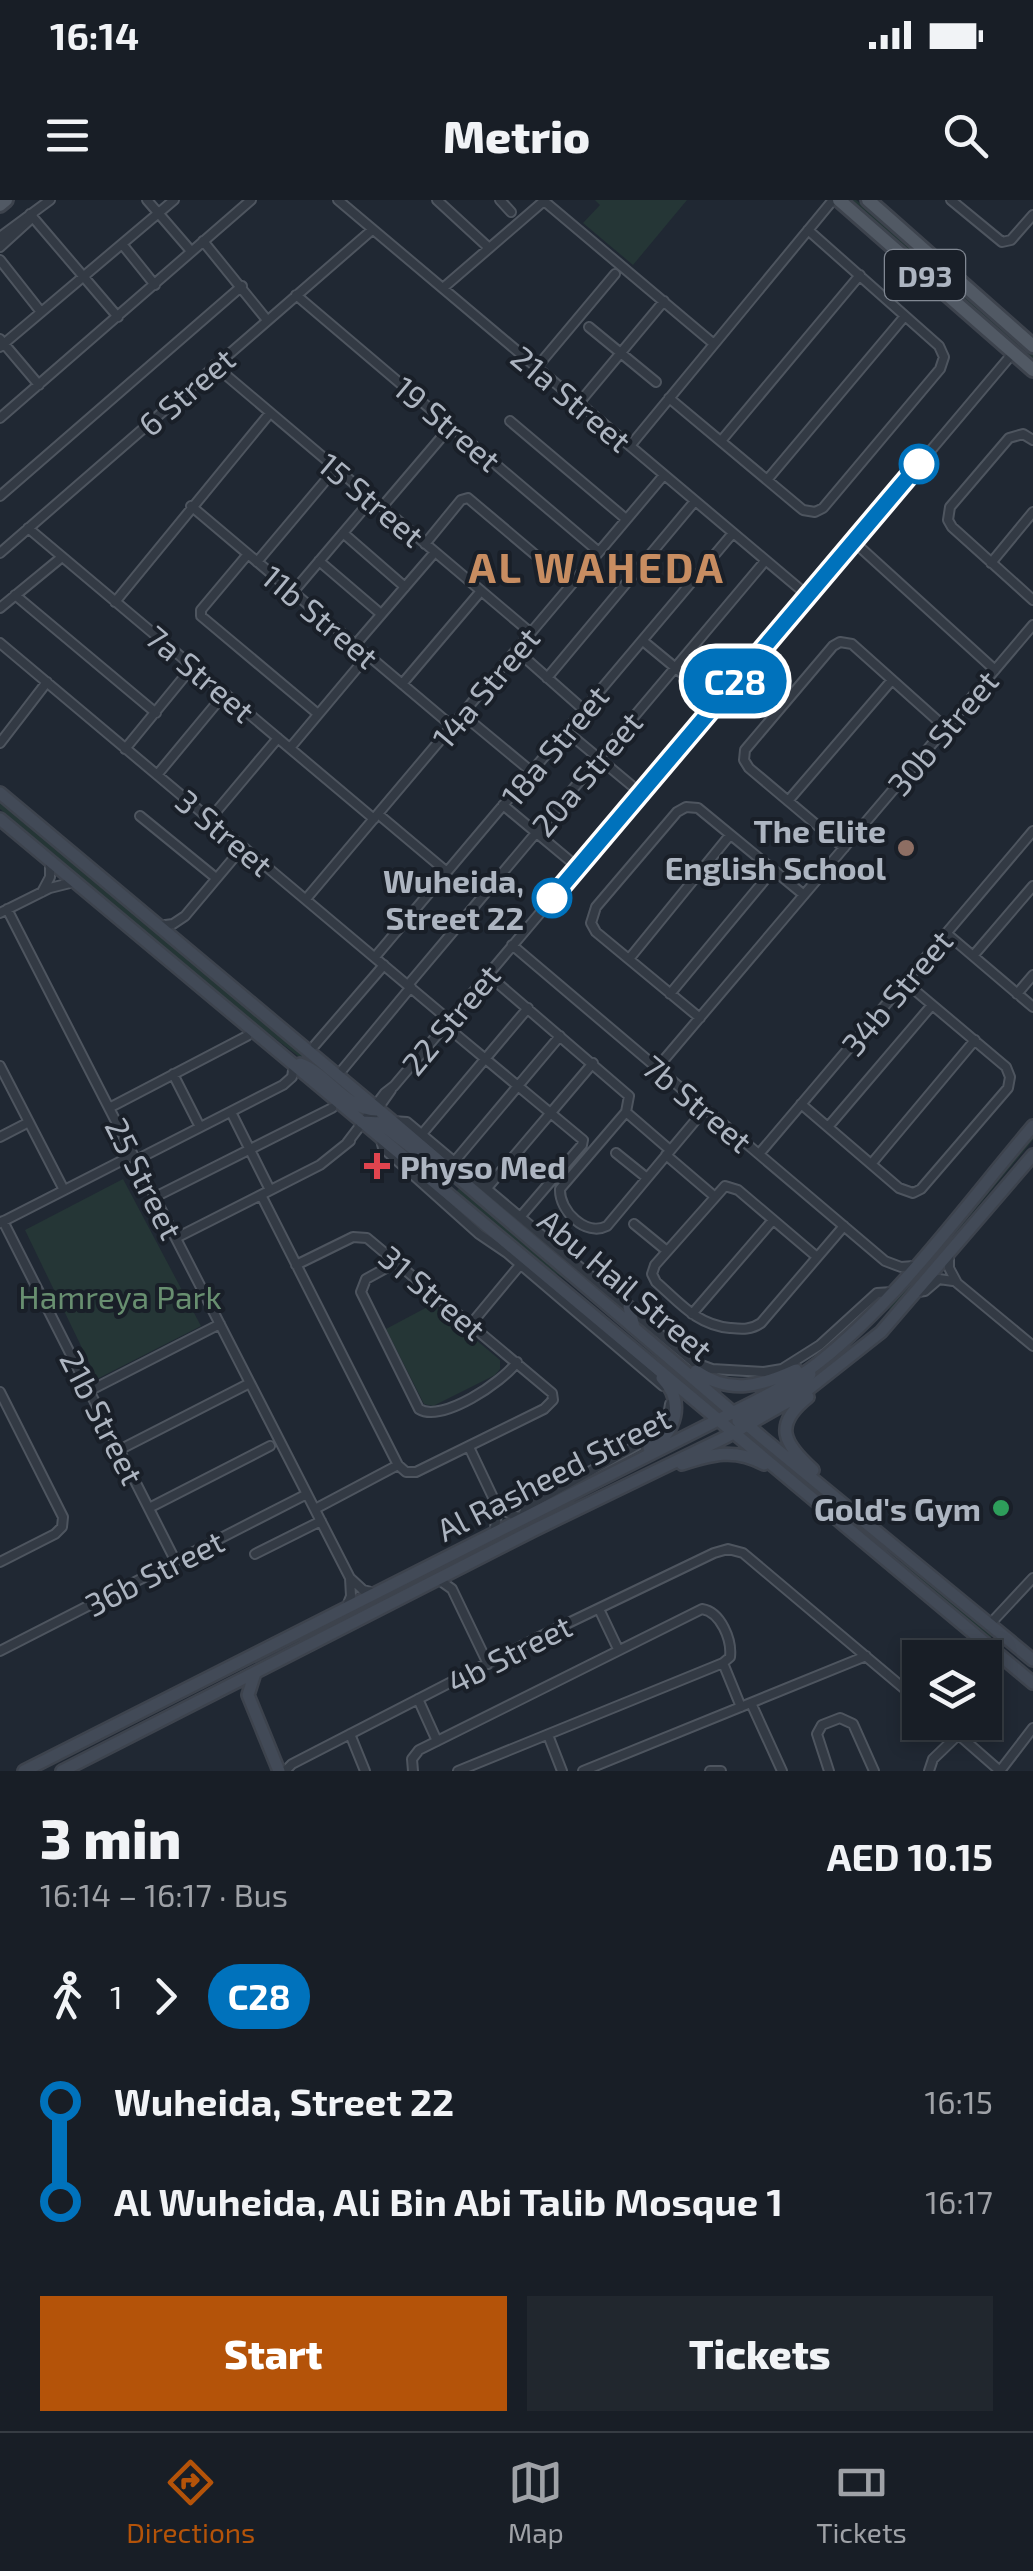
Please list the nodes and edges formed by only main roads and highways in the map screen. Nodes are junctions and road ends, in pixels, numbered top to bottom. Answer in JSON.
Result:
{"nodes":[{"id":1,"x":6,"y":200,"type":"edge"},
{"id":2,"x":836,"y":200,"type":"edge"},
{"id":3,"x":860,"y":200,"type":"edge"},
{"id":4,"x":868,"y":200,"type":"edge"},
{"id":5,"x":0,"y":205,"type":"edge"},
{"id":6,"x":883,"y":213,"type":"junction"},
{"id":7,"x":1030,"y":338,"type":"edge"},
{"id":8,"x":1033,"y":370,"type":"edge"},
{"id":9,"x":0,"y":793,"type":"edge"},
{"id":10,"x":0,"y":819,"type":"edge"},
{"id":11,"x":371,"y":1120,"type":"junction"},
{"id":12,"x":1033,"y":1126,"type":"edge"},
{"id":13,"x":1033,"y":1146,"type":"edge"},
{"id":14,"x":1030,"y":1158,"type":"edge"},
{"id":15,"x":437,"y":1159,"type":"junction"},
{"id":16,"x":629,"y":1307,"type":"road end"},
{"id":17,"x":634,"y":1326,"type":"junction"},
{"id":18,"x":670,"y":1357,"type":"junction"},
{"id":19,"x":648,"y":1358,"type":"junction"},
{"id":20,"x":814,"y":1366,"type":"junction"},
{"id":21,"x":823,"y":1380,"type":"junction"},
{"id":22,"x":734,"y":1422,"type":"junction"},
{"id":23,"x":635,"y":1462,"type":"junction"},
{"id":24,"x":667,"y":1464,"type":"junction"},
{"id":25,"x":800,"y":1488,"type":"junction"},
{"id":26,"x":845,"y":1506,"type":"junction"},
{"id":27,"x":882,"y":1537,"type":"junction"},
{"id":28,"x":1033,"y":1660,"type":"edge"},
{"id":29,"x":256,"y":1671,"type":"junction"},
{"id":30,"x":1033,"y":1682,"type":"edge"},
{"id":31,"x":45,"y":1760,"type":"junction"},
{"id":32,"x":81,"y":1765,"type":"edge"},
{"id":33,"x":283,"y":1767,"type":"edge"},
{"id":34,"x":24,"y":1771,"type":"edge"},
{"id":35,"x":34,"y":1771,"type":"edge"},
{"id":36,"x":62,"y":1771,"type":"edge"}],
"edges":[{"from":1,"to":5,"type":"main road"},
{"from":2,"to":8,"type":"main road","number":"D93"},
{"from":3,"to":6,"type":"main road"},
{"from":4,"to":6,"type":"main road","number":"D93"},
{"from":6,"to":7,"type":"main road","number":"D93"},
{"from":9,"to":11,"type":"main road","name":"Abu Hail Street"},
{"from":10,"to":11,"type":"main road"},
{"from":11,"to":15,"type":"main road"},
{"from":11,"to":15,"type":"main road","name":"Abu Hail Street"},
{"from":11,"to":19,"type":"main road","name":"Abu Hail Street"},
{"from":12,"to":20,"type":"main road"},
{"from":13,"to":14,"type":"main road"},
{"from":14,"to":21,"type":"main road","name":"Al Rasheed Street"},
{"from":15,"to":17,"type":"main road","name":"Abu Hail Street"},
{"from":16,"to":17,"type":"main road"},
{"from":17,"to":18,"type":"main road","name":"Abu Hail Street"},
{"from":18,"to":20,"type":"main road"},
{"from":18,"to":22,"type":"main road","name":"Abu Hail Street"},
{"from":19,"to":22,"type":"main road"},
{"from":19,"to":23,"type":"main road"},
{"from":20,"to":22,"type":"main road"},
{"from":21,"to":22,"type":"main road","name":"Al Rasheed Street"},
{"from":21,"to":26,"type":"main road"},
{"from":22,"to":23,"type":"main road","name":"Al Rasheed Street"},
{"from":22,"to":24,"type":"main road"},
{"from":22,"to":25,"type":"main road","name":"Abu Hail Street"},
{"from":22,"to":26,"type":"main road","name":"Abu Hail Street"},
{"from":22,"to":27,"type":"main road"},
{"from":23,"to":31,"type":"main road","name":"Al Rasheed Street"},
{"from":24,"to":25,"type":"main road"},
{"from":24,"to":29,"type":"main road","name":"Al Rasheed Street"},
{"from":25,"to":30,"type":"main road","name":"Abu Hail Street"},
{"from":26,"to":27,"type":"main road","name":"Abu Hail Street"},
{"from":27,"to":28,"type":"main road","name":"Abu Hail Street"},
{"from":29,"to":32,"type":"main road","name":"Al Rasheed Street"},
{"from":29,"to":33,"type":"main road"},
{"from":31,"to":34,"type":"main road","name":"Al Rasheed Street"},
{"from":31,"to":35,"type":"main road"},
{"from":32,"to":36,"type":"main road","name":"Al Rasheed Street"}]}
